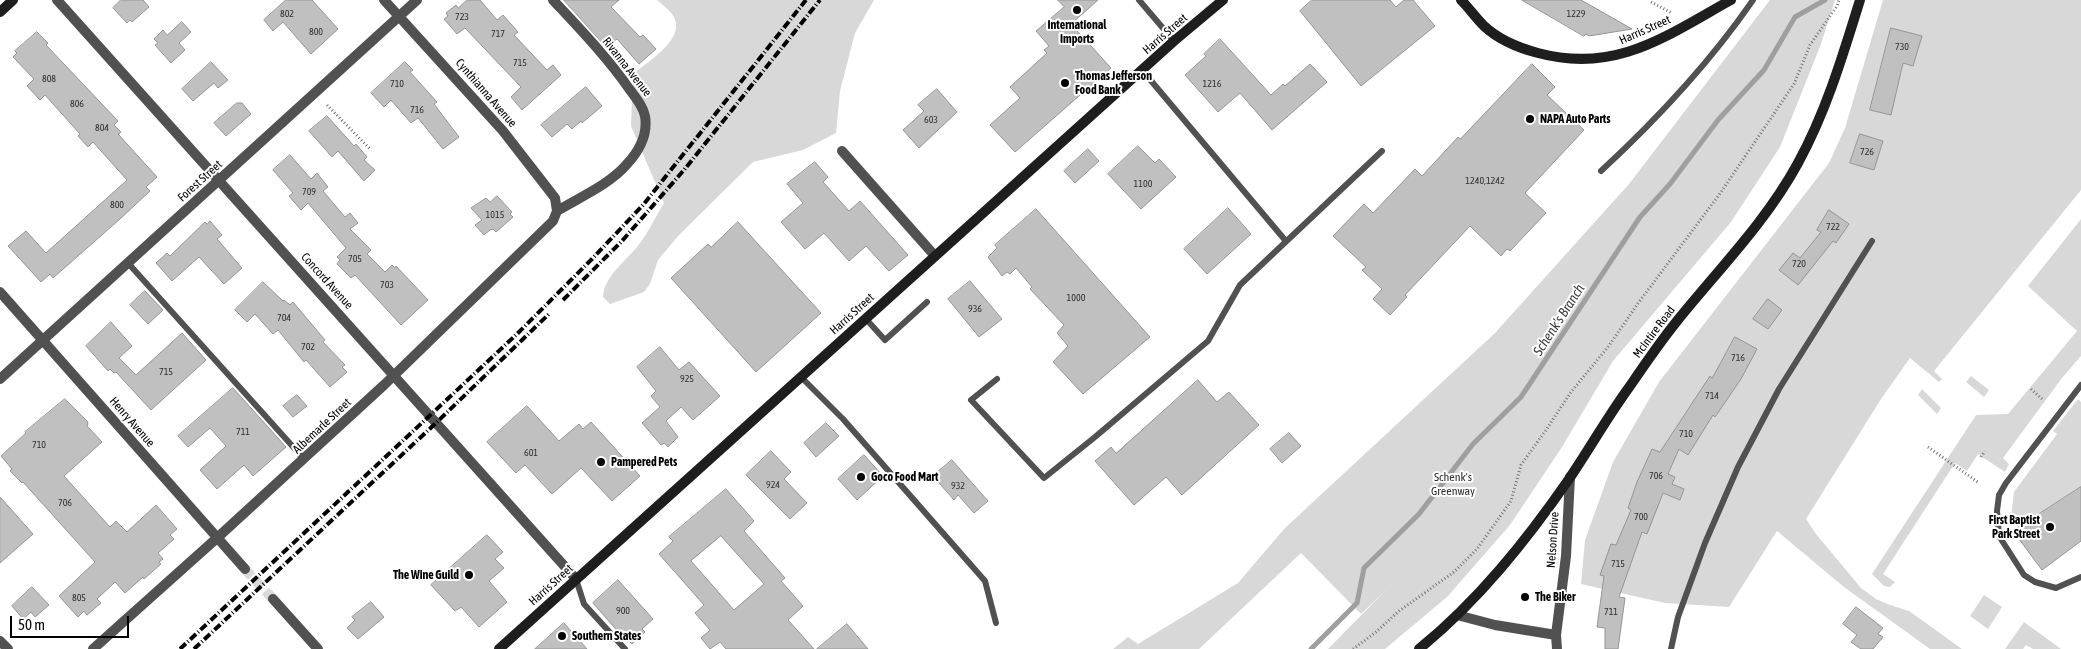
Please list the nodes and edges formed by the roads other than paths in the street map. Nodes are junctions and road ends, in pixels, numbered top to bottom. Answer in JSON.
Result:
{"nodes":[{"id":1,"x":13,"y":0,"type":"edge"},
{"id":2,"x":57,"y":0,"type":"edge"},
{"id":3,"x":384,"y":0,"type":"edge"},
{"id":4,"x":416,"y":0,"type":"edge"},
{"id":5,"x":552,"y":0,"type":"edge"},
{"id":6,"x":1139,"y":0,"type":"edge"},
{"id":7,"x":1223,"y":0,"type":"edge"},
{"id":8,"x":1461,"y":0,"type":"edge"},
{"id":9,"x":1731,"y":0,"type":"edge"},
{"id":10,"x":1753,"y":0,"type":"edge"},
{"id":11,"x":1860,"y":0,"type":"edge"},
{"id":12,"x":0,"y":12,"type":"edge"},
{"id":13,"x":400,"y":17,"type":"junction"},
{"id":14,"x":1174,"y":41,"type":"junction"},
{"id":15,"x":1142,"y":70,"type":"junction"},
{"id":16,"x":842,"y":151,"type":"dead end"},
{"id":17,"x":1382,"y":151,"type":"dead end"},
{"id":18,"x":1600,"y":171,"type":"dead end"},
{"id":19,"x":219,"y":180,"type":"junction"},
{"id":20,"x":557,"y":211,"type":"junction"},
{"id":21,"x":1286,"y":240,"type":"junction"},
{"id":22,"x":1872,"y":241,"type":"dead end"},
{"id":23,"x":935,"y":256,"type":"junction"},
{"id":24,"x":128,"y":263,"type":"junction"},
{"id":25,"x":0,"y":292,"type":"edge"},
{"id":26,"x":927,"y":302,"type":"dead end"},
{"id":27,"x":866,"y":318,"type":"junction"},
{"id":28,"x":43,"y":340,"type":"junction"},
{"id":29,"x":395,"y":375,"type":"junction"},
{"id":30,"x":801,"y":377,"type":"junction"},
{"id":31,"x":997,"y":379,"type":"dead end"},
{"id":32,"x":0,"y":380,"type":"edge"},
{"id":33,"x":2081,"y":385,"type":"edge"},
{"id":34,"x":304,"y":459,"type":"junction"},
{"id":35,"x":1570,"y":477,"type":"junction"},
{"id":36,"x":217,"y":538,"type":"junction"},
{"id":37,"x":245,"y":569,"type":"tunnel mouth"},
{"id":38,"x":2081,"y":577,"type":"edge"},
{"id":39,"x":576,"y":579,"type":"junction"},
{"id":40,"x":273,"y":599,"type":"tunnel mouth"},
{"id":41,"x":1457,"y":615,"type":"junction"},
{"id":42,"x":996,"y":623,"type":"dead end"},
{"id":43,"x":1556,"y":635,"type":"junction"},
{"id":44,"x":0,"y":641,"type":"edge"},
{"id":45,"x":8,"y":649,"type":"edge"},
{"id":46,"x":92,"y":649,"type":"edge"},
{"id":47,"x":318,"y":649,"type":"edge"},
{"id":48,"x":499,"y":649,"type":"edge"},
{"id":49,"x":625,"y":649,"type":"edge"},
{"id":50,"x":1420,"y":649,"type":"edge"},
{"id":51,"x":1557,"y":649,"type":"edge"},
{"id":52,"x":1671,"y":649,"type":"edge"}],
"edges":[{"from":1,"to":12,"type":"street"},
{"from":2,"to":19,"type":"street","name":"Concord Avenue"},
{"from":3,"to":13,"type":"street","name":"Cynthianna Avenue"},
{"from":4,"to":13,"type":"street","name":"Forest Street"},
{"from":5,"to":20,"type":"street","name":"Rivanna Avenue"},
{"from":6,"to":14,"type":"lane"},
{"from":7,"to":14,"type":"street","name":"Harris Street"},
{"from":8,"to":9,"type":"street","name":"Harris Street"},
{"from":10,"to":18,"type":"lane"},
{"from":11,"to":35,"type":"street","name":"McIntire Road"},
{"from":13,"to":19,"type":"street","name":"Forest Street"},
{"from":13,"to":20,"type":"street","name":"Cynthianna Avenue"},
{"from":14,"to":15,"type":"street","name":"Harris Street"},
{"from":15,"to":21,"type":"lane"},
{"from":15,"to":23,"type":"street","name":"Harris Street"},
{"from":16,"to":23,"type":"street"},
{"from":17,"to":21,"type":"lane"},
{"from":19,"to":24,"type":"street","name":"Forest Street"},
{"from":19,"to":29,"type":"street","name":"Concord Avenue"},
{"from":20,"to":29,"type":"street","name":"Albemarle Street"},
{"from":21,"to":31,"type":"lane"},
{"from":22,"to":52,"type":"lane"},
{"from":23,"to":27,"type":"street","name":"Harris Street"},
{"from":24,"to":28,"type":"street","name":"Forest Street"},
{"from":24,"to":34,"type":"lane"},
{"from":25,"to":28,"type":"street","name":"Henry Avenue"},
{"from":26,"to":27,"type":"lane"},
{"from":27,"to":30,"type":"street","name":"Harris Street"},
{"from":28,"to":32,"type":"street","name":"Forest Street"},
{"from":28,"to":36,"type":"street","name":"Henry Avenue"},
{"from":29,"to":34,"type":"street","name":"Albemarle Street"},
{"from":29,"to":39,"type":"street","name":"Concord Avenue"},
{"from":30,"to":39,"type":"street","name":"Harris Street"},
{"from":30,"to":42,"type":"lane"},
{"from":33,"to":38,"type":"lane"},
{"from":34,"to":36,"type":"street","name":"Albemarle Street"},
{"from":35,"to":41,"type":"street","name":"McIntire Road"},
{"from":35,"to":43,"type":"street","name":"Nelson Drive"},
{"from":36,"to":37,"type":"street","name":"Henry Avenue"},
{"from":36,"to":46,"type":"street","name":"Albemarle Street"},
{"from":39,"to":48,"type":"street","name":"Harris Street"},
{"from":39,"to":49,"type":"lane"},
{"from":40,"to":47,"type":"street"},
{"from":41,"to":43,"type":"street"},
{"from":41,"to":50,"type":"street","name":"McIntire Road"},
{"from":43,"to":51,"type":"street","name":"Nelson Drive"},
{"from":44,"to":45,"type":"street"}]}
